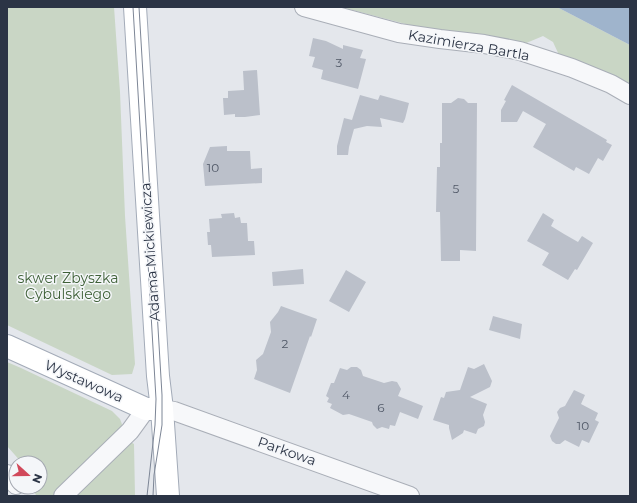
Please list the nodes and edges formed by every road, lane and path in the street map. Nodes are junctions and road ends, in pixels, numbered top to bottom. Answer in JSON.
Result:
{"nodes":[{"id":1,"x":135,"y":7,"type":"edge"},
{"id":2,"x":304,"y":7,"type":"edge"},
{"id":3,"x":630,"y":95,"type":"edge"},
{"id":4,"x":7,"y":346,"type":"edge"},
{"id":5,"x":154,"y":409,"type":"junction"},
{"id":6,"x":63,"y":496,"type":"edge"},
{"id":7,"x":168,"y":496,"type":"edge"},
{"id":8,"x":410,"y":496,"type":"edge"}],
"edges":[{"from":1,"to":5,"type":"main road","name":"Adama Mickiewicza"},
{"from":2,"to":3,"type":"street","name":"Kazimierza Bartla"},
{"from":4,"to":5,"type":"main road","name":"Wystawowa"},
{"from":5,"to":6,"type":"street"},
{"from":5,"to":7,"type":"main road","name":"Adama Mickiewicza"},
{"from":5,"to":8,"type":"street","name":"Parkowa"}]}
